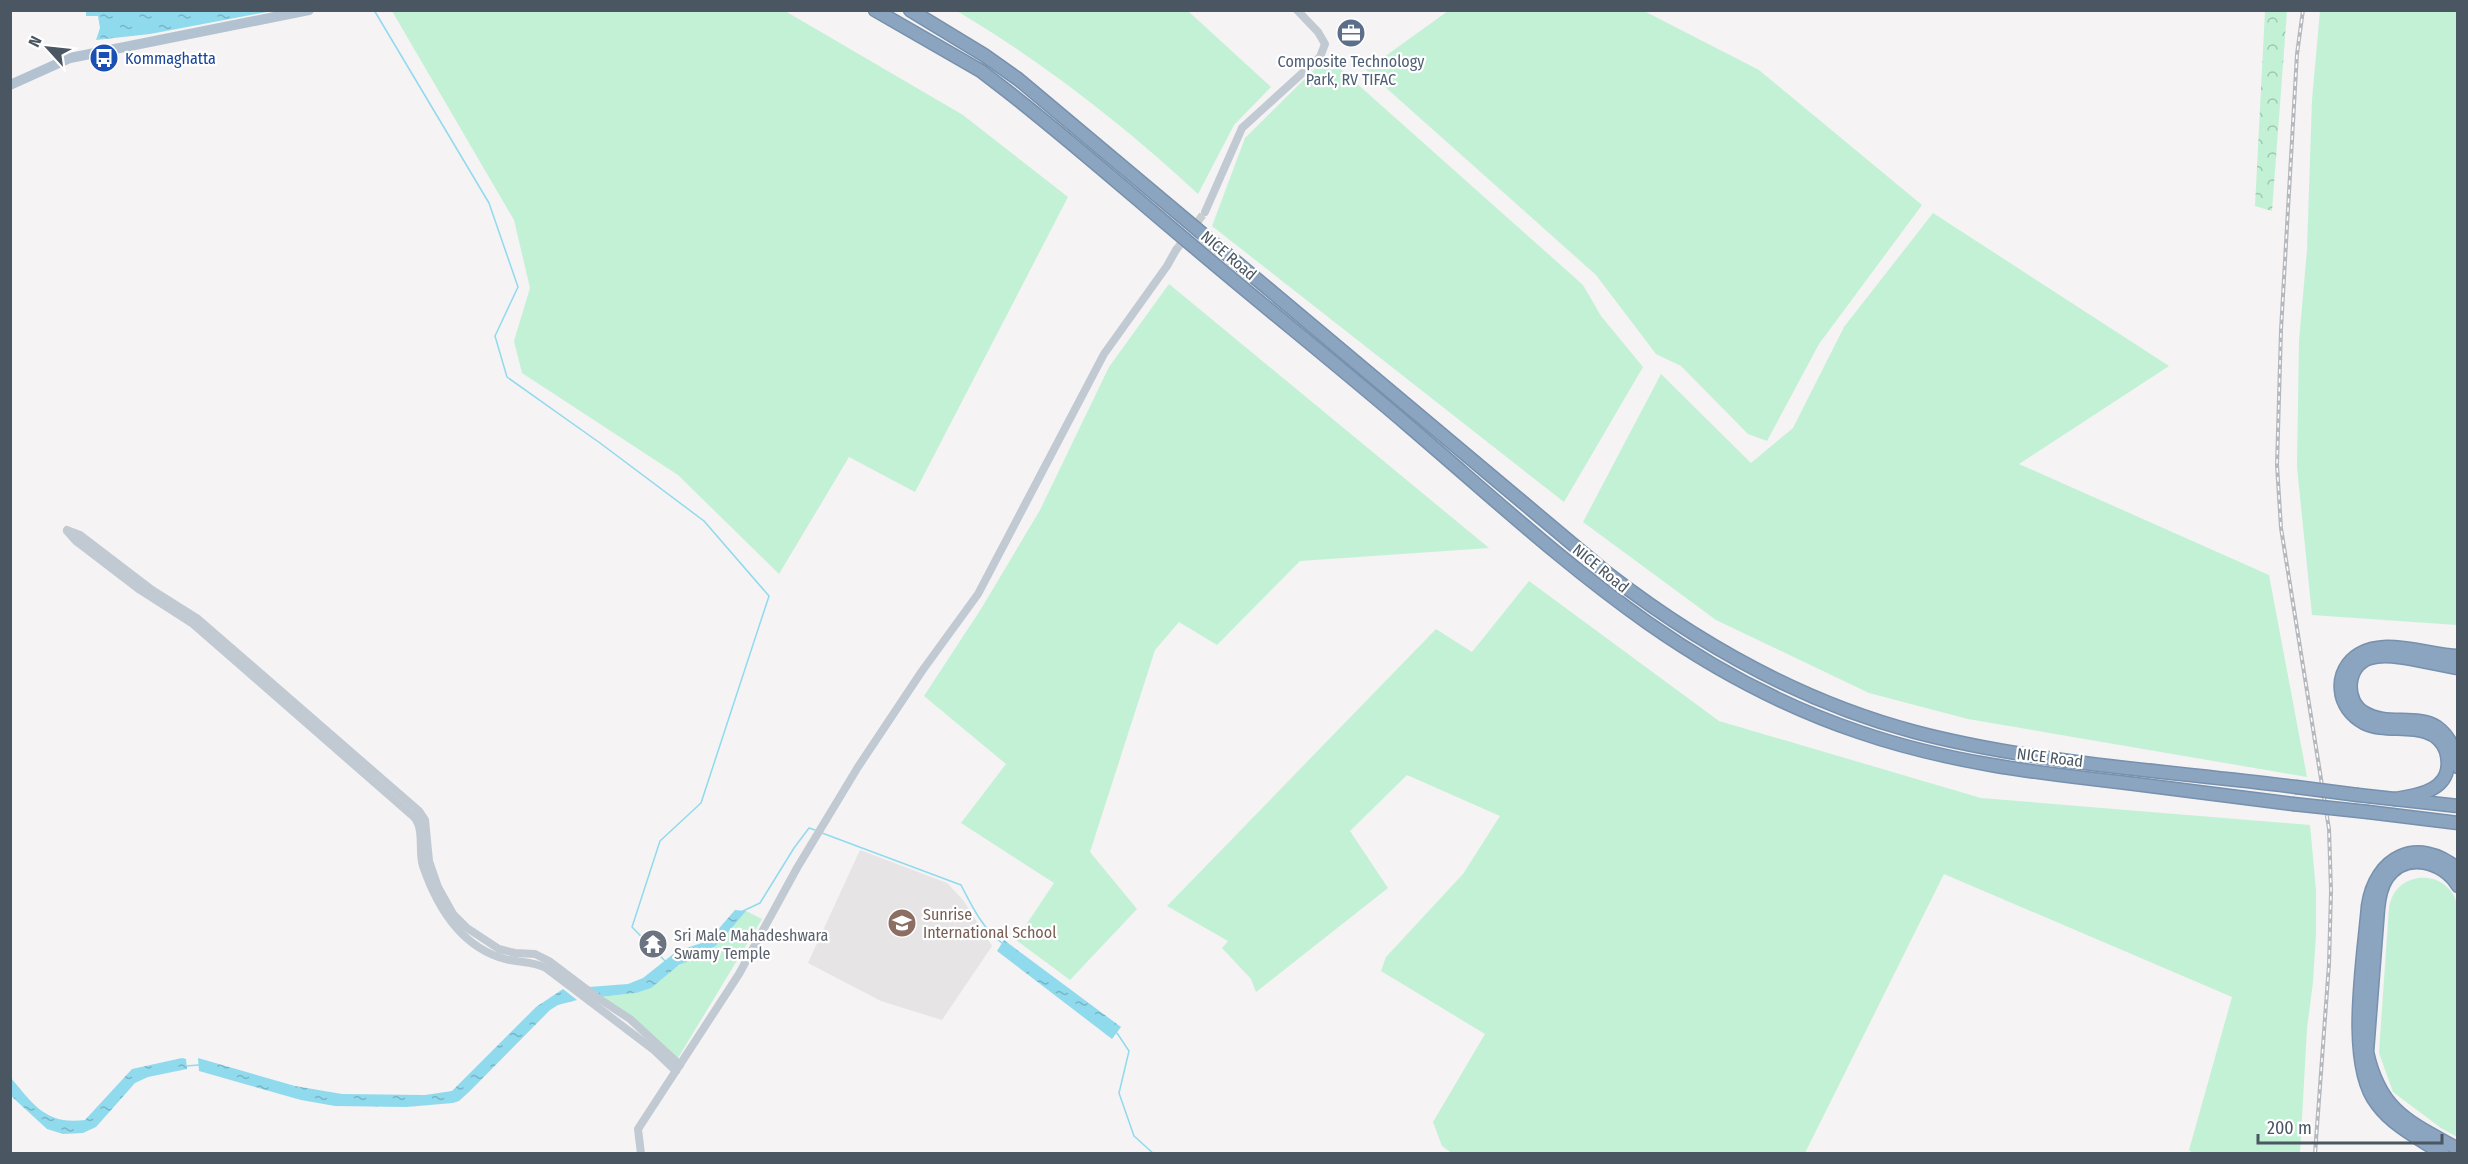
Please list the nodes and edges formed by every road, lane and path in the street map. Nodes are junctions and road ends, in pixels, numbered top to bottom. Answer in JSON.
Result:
{"nodes":[{"id":1,"x":309,"y":10,"type":"edge"},
{"id":2,"x":875,"y":10,"type":"edge"},
{"id":3,"x":910,"y":10,"type":"edge"},
{"id":4,"x":1297,"y":10,"type":"edge"},
{"id":5,"x":10,"y":85,"type":"edge"},
{"id":6,"x":1205,"y":212,"type":"tunnel mouth"},
{"id":7,"x":1176,"y":250,"type":"tunnel mouth"},
{"id":8,"x":2457,"y":656,"type":"edge"},
{"id":9,"x":2457,"y":668,"type":"edge"},
{"id":10,"x":2457,"y":767,"type":"edge"},
{"id":11,"x":2395,"y":798,"type":"junction"},
{"id":12,"x":2457,"y":807,"type":"edge"},
{"id":13,"x":2457,"y":823,"type":"edge"},
{"id":14,"x":2457,"y":869,"type":"edge"},
{"id":15,"x":2457,"y":886,"type":"edge"},
{"id":16,"x":568,"y":980,"type":"junction"},
{"id":17,"x":678,"y":1068,"type":"junction"},
{"id":18,"x":2457,"y":1149,"type":"edge"},
{"id":19,"x":641,"y":1154,"type":"edge"},
{"id":20,"x":2443,"y":1154,"type":"edge"}],
"edges":[{"from":1,"to":5,"type":"main road"},
{"from":2,"to":13,"type":"highway","name":"NICE Road","bridge":true},
{"from":3,"to":11,"type":"highway","name":"NICE Road","bridge":true},
{"from":4,"to":6,"type":"street"},
{"from":7,"to":17,"type":"street"},
{"from":8,"to":11,"type":"highway"},
{"from":9,"to":10,"type":"highway"},
{"from":11,"to":12,"type":"highway","name":"NICE Road"},
{"from":14,"to":20,"type":"highway"},
{"from":15,"to":18,"type":"highway"},
{"from":16,"to":16,"type":"street"},
{"from":16,"to":17,"type":"street"},
{"from":17,"to":19,"type":"street"}]}
